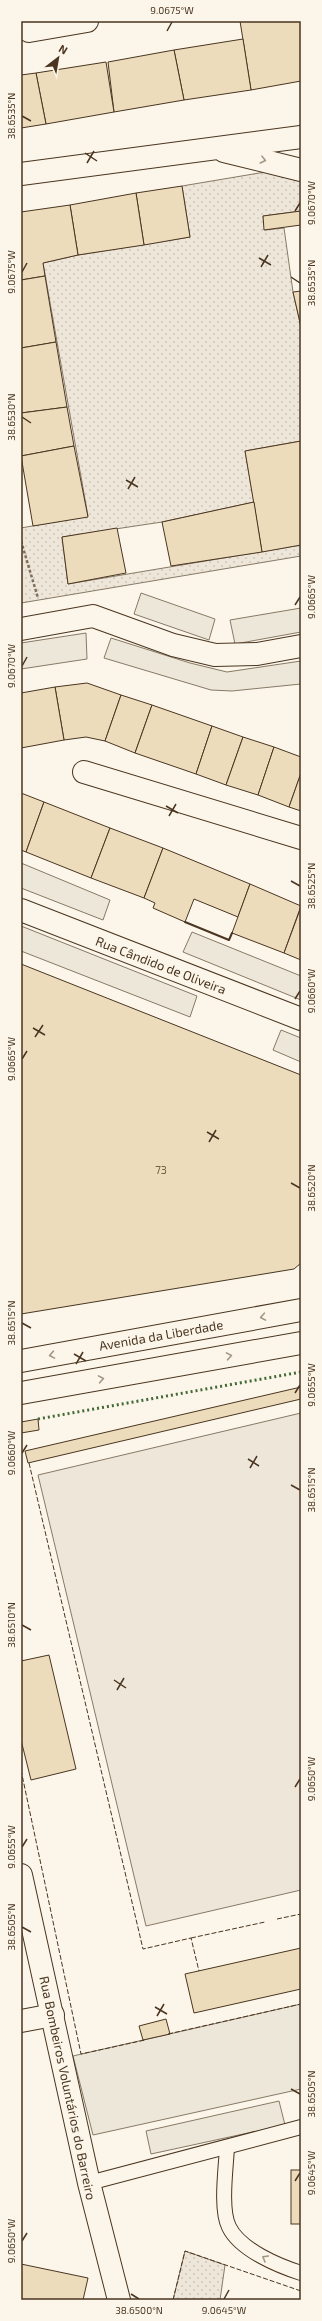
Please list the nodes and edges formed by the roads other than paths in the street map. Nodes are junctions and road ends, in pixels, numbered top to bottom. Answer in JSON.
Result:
{"nodes":[{"id":1,"x":87,"y":21,"type":"edge"},
{"id":2,"x":29,"y":31,"type":"dead end"},
{"id":3,"x":301,"y":137,"type":"edge"},
{"id":4,"x":212,"y":147,"type":"junction"},
{"id":5,"x":301,"y":170,"type":"edge"},
{"id":6,"x":21,"y":174,"type":"edge"},
{"id":7,"x":21,"y":630,"type":"edge"},
{"id":8,"x":301,"y":646,"type":"edge"},
{"id":9,"x":84,"y":772,"type":"dead end"},
{"id":10,"x":301,"y":838,"type":"edge"},
{"id":11,"x":21,"y":910,"type":"edge"},
{"id":12,"x":301,"y":1019,"type":"edge"},
{"id":13,"x":301,"y":1310,"type":"edge"},
{"id":14,"x":301,"y":1343,"type":"edge"},
{"id":15,"x":21,"y":1361,"type":"edge"},
{"id":16,"x":21,"y":1393,"type":"edge"},
{"id":17,"x":21,"y":1875,"type":"edge"},
{"id":18,"x":53,"y":2015,"type":"junction"},
{"id":19,"x":21,"y":2021,"type":"edge"},
{"id":20,"x":301,"y":2127,"type":"edge"},
{"id":21,"x":227,"y":2147,"type":"junction"},
{"id":22,"x":88,"y":2184,"type":"junction"},
{"id":23,"x":301,"y":2273,"type":"edge"},
{"id":24,"x":119,"y":2300,"type":"edge"}],
"edges":[{"from":1,"to":2,"type":"street"},
{"from":3,"to":4,"type":"street"},
{"from":4,"to":5,"type":"street","one_way":true},
{"from":4,"to":6,"type":"street"},
{"from":7,"to":8,"type":"street"},
{"from":9,"to":10,"type":"street"},
{"from":11,"to":12,"type":"street","name":"Rua Cândido de Oliveira"},
{"from":13,"to":15,"type":"street","name":"Avenida da Liberdade","one_way":true},
{"from":16,"to":14,"type":"street","one_way":true},
{"from":17,"to":18,"type":"street","name":"Rua Bombeiros Voluntários do Barreiro"},
{"from":18,"to":19,"type":"street"},
{"from":18,"to":22,"type":"street","name":"Rua Bombeiros Voluntários do Barreiro"},
{"from":20,"to":21,"type":"lane"},
{"from":21,"to":22,"type":"lane"},
{"from":23,"to":21,"type":"lane","one_way":true},
{"from":22,"to":24,"type":"street","name":"Rua Bombeiros Voluntários do Barreiro"}]}
